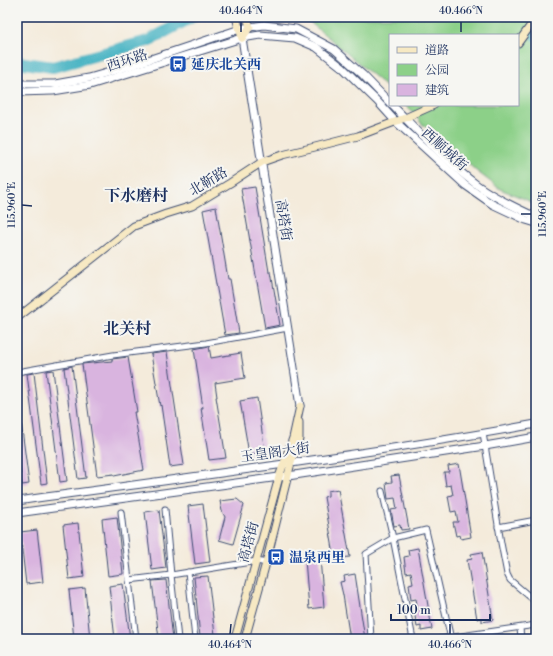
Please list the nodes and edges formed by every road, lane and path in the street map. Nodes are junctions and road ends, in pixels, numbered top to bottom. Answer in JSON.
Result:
{"nodes":[{"id":1,"x":236,"y":17,"type":"edge"},
{"id":2,"x":247,"y":17,"type":"edge"},
{"id":3,"x":536,"y":18,"type":"edge"},
{"id":4,"x":250,"y":27,"type":"junction"},
{"id":5,"x":240,"y":30,"type":"junction"},
{"id":6,"x":242,"y":38,"type":"junction"},
{"id":7,"x":519,"y":42,"type":"edge"},
{"id":8,"x":17,"y":84,"type":"edge"},
{"id":9,"x":17,"y":92,"type":"edge"},
{"id":10,"x":389,"y":102,"type":"edge"},
{"id":11,"x":393,"y":106,"type":"edge"},
{"id":12,"x":432,"y":106,"type":"edge"},
{"id":13,"x":405,"y":118,"type":"junction"},
{"id":14,"x":396,"y":122,"type":"junction"},
{"id":15,"x":262,"y":162,"type":"junction"},
{"id":16,"x":536,"y":217,"type":"edge"},
{"id":17,"x":536,"y":224,"type":"edge"},
{"id":18,"x":17,"y":318,"type":"edge"},
{"id":19,"x":288,"y":328,"type":"junction"},
{"id":20,"x":17,"y":372,"type":"edge"},
{"id":21,"x":300,"y":406,"type":"junction"},
{"id":22,"x":536,"y":424,"type":"edge"},
{"id":23,"x":483,"y":433,"type":"junction"},
{"id":24,"x":536,"y":437,"type":"edge"},
{"id":25,"x":485,"y":446,"type":"junction"},
{"id":26,"x":291,"y":463,"type":"junction"},
{"id":27,"x":283,"y":464,"type":"junction"},
{"id":28,"x":288,"y":476,"type":"junction"},
{"id":29,"x":279,"y":477,"type":"junction"},
{"id":30,"x":382,"y":491,"type":"dead end"},
{"id":31,"x":17,"y":501,"type":"edge"},
{"id":32,"x":165,"y":509,"type":"dead end"},
{"id":33,"x":121,"y":512,"type":"dead end"},
{"id":34,"x":17,"y":513,"type":"edge"},
{"id":35,"x":536,"y":520,"type":"edge"},
{"id":36,"x":498,"y":527,"type":"junction"},
{"id":37,"x":392,"y":538,"type":"junction"},
{"id":38,"x":257,"y":561,"type":"junction"},
{"id":39,"x":266,"y":564,"type":"junction"},
{"id":40,"x":188,"y":572,"type":"junction"},
{"id":41,"x":171,"y":575,"type":"junction"},
{"id":42,"x":129,"y":580,"type":"junction"},
{"id":43,"x":536,"y":602,"type":"edge"},
{"id":44,"x":536,"y":625,"type":"edge"},
{"id":45,"x":520,"y":628,"type":"junction"},
{"id":46,"x":236,"y":638,"type":"edge"},
{"id":47,"x":451,"y":638,"type":"edge"},
{"id":48,"x":136,"y":639,"type":"edge"},
{"id":49,"x":178,"y":639,"type":"edge"},
{"id":50,"x":195,"y":639,"type":"edge"},
{"id":51,"x":224,"y":639,"type":"edge"},
{"id":52,"x":245,"y":639,"type":"edge"},
{"id":53,"x":370,"y":639,"type":"edge"},
{"id":54,"x":413,"y":639,"type":"edge"},
{"id":55,"x":440,"y":639,"type":"edge"},
{"id":56,"x":520,"y":639,"type":"edge"}],
"edges":[{"from":1,"to":5,"type":"main road"},
{"from":2,"to":4,"type":"main road"},
{"from":3,"to":7,"type":"main road"},
{"from":4,"to":5,"type":"street","name":"西环路"},
{"from":4,"to":6,"type":"main road"},
{"from":4,"to":10,"type":"street"},
{"from":5,"to":6,"type":"main road"},
{"from":5,"to":8,"type":"street","name":"西环路"},
{"from":6,"to":9,"type":"street","name":"西环路"},
{"from":6,"to":14,"type":"street","name":"西顺城街"},
{"from":6,"to":15,"type":"street","name":"高塔街"},
{"from":11,"to":13,"type":"street"},
{"from":12,"to":13,"type":"main road","name":"北靳路"},
{"from":13,"to":14,"type":"main road","name":"北靳路"},
{"from":13,"to":16,"type":"street","name":"西顺城街"},
{"from":14,"to":15,"type":"main road","name":"北靳路"},
{"from":14,"to":17,"type":"street","name":"西顺城街"},
{"from":15,"to":18,"type":"main road","name":"北靳路"},
{"from":15,"to":19,"type":"street","name":"高塔街"},
{"from":19,"to":20,"type":"street"},
{"from":19,"to":21,"type":"street","name":"高塔街"},
{"from":21,"to":26,"type":"main road","name":"高塔街"},
{"from":21,"to":27,"type":"main road","name":"高塔街"},
{"from":22,"to":23,"type":"street","name":"玉皇阁大街"},
{"from":23,"to":25,"type":"street"},
{"from":23,"to":26,"type":"street","name":"玉皇阁大街"},
{"from":24,"to":25,"type":"street","name":"玉皇阁大街"},
{"from":25,"to":28,"type":"street","name":"玉皇阁大街"},
{"from":25,"to":36,"type":"street"},
{"from":26,"to":27,"type":"street","name":"玉皇阁大街"},
{"from":26,"to":28,"type":"main road","name":"高塔街"},
{"from":27,"to":29,"type":"main road","name":"高塔街"},
{"from":27,"to":31,"type":"street","name":"玉皇阁大街"},
{"from":28,"to":29,"type":"street","name":"玉皇阁大街"},
{"from":28,"to":39,"type":"main road","name":"高塔街"},
{"from":29,"to":34,"type":"street","name":"玉皇阁大街"},
{"from":29,"to":38,"type":"main road","name":"高塔街"},
{"from":30,"to":37,"type":"street"},
{"from":32,"to":41,"type":"street"},
{"from":33,"to":42,"type":"street"},
{"from":35,"to":36,"type":"street"},
{"from":36,"to":43,"type":"street"},
{"from":37,"to":47,"type":"street"},
{"from":37,"to":53,"type":"street"},
{"from":37,"to":54,"type":"street"},
{"from":38,"to":39,"type":"street"},
{"from":38,"to":40,"type":"street"},
{"from":38,"to":46,"type":"main road","name":"高塔街"},
{"from":39,"to":52,"type":"main road","name":"高塔街"},
{"from":40,"to":41,"type":"street"},
{"from":40,"to":50,"type":"street"},
{"from":41,"to":42,"type":"street"},
{"from":41,"to":49,"type":"street"},
{"from":42,"to":48,"type":"street"},
{"from":44,"to":45,"type":"street"},
{"from":45,"to":47,"type":"street"},
{"from":45,"to":56,"type":"street"},
{"from":46,"to":51,"type":"street"},
{"from":46,"to":52,"type":"street"},
{"from":47,"to":55,"type":"street"}]}
